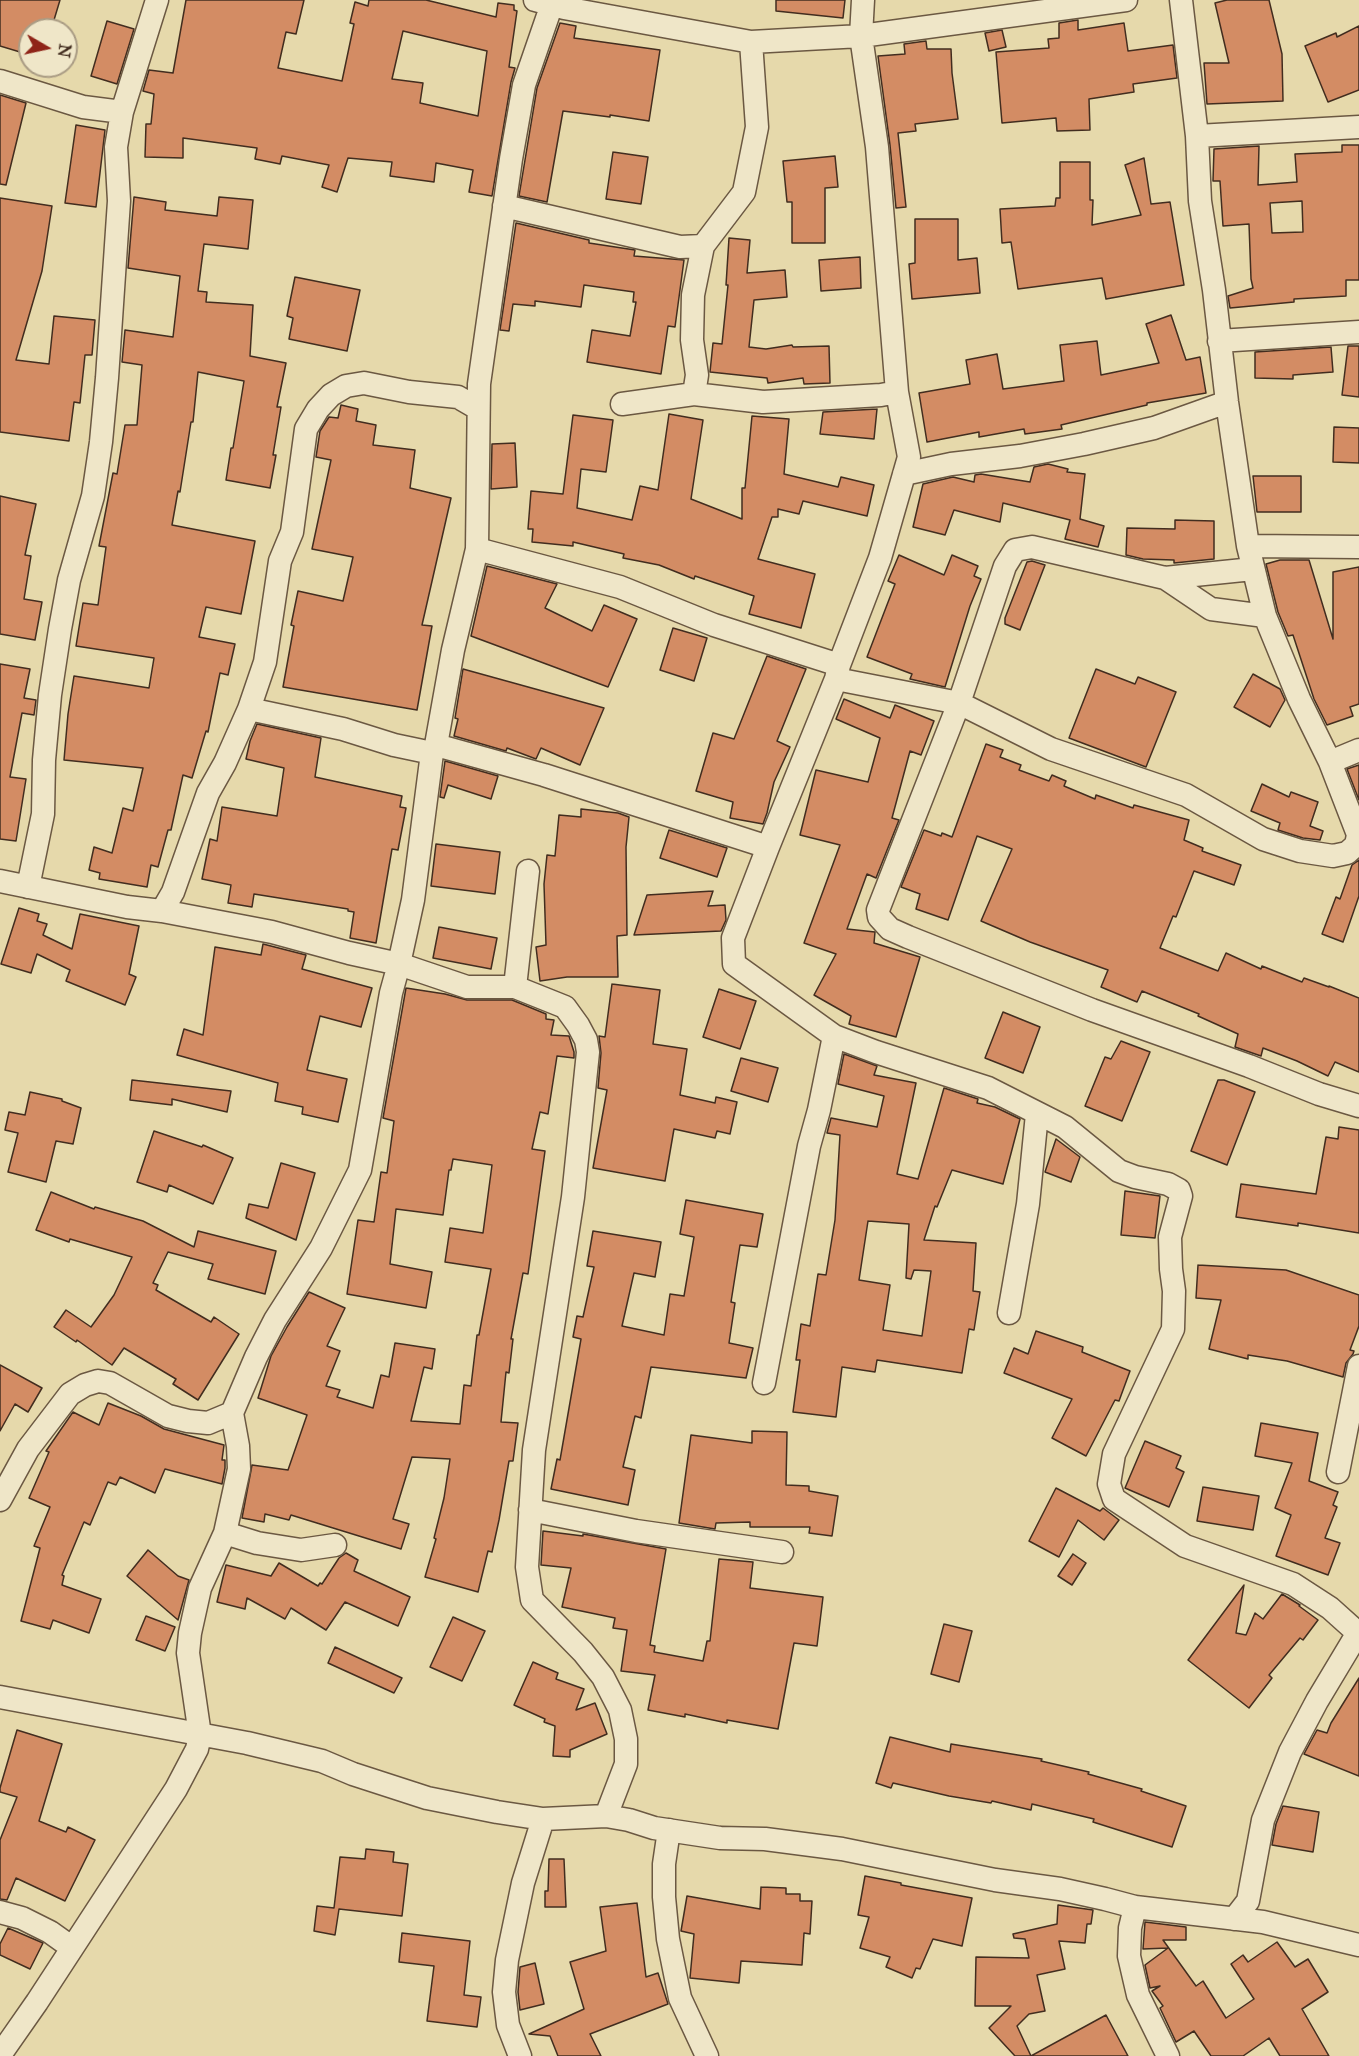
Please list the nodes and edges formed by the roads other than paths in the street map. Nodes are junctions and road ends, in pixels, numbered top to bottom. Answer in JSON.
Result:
{"nodes":[{"id":1,"x":157,"y":0,"type":"edge"},
{"id":2,"x":863,"y":0,"type":"edge"},
{"id":3,"x":1126,"y":0,"type":"edge"},
{"id":4,"x":1181,"y":0,"type":"edge"},
{"id":5,"x":554,"y":3,"type":"edge"},
{"id":6,"x":861,"y":36,"type":"junction"},
{"id":7,"x":751,"y":42,"type":"junction"},
{"id":8,"x":0,"y":81,"type":"edge"},
{"id":9,"x":122,"y":112,"type":"junction"},
{"id":10,"x":1359,"y":127,"type":"edge"},
{"id":11,"x":1197,"y":136,"type":"junction"},
{"id":12,"x":504,"y":206,"type":"junction"},
{"id":13,"x":703,"y":246,"type":"junction"},
{"id":14,"x":1359,"y":332,"type":"edge"},
{"id":15,"x":1219,"y":341,"type":"junction"},
{"id":16,"x":479,"y":384,"type":"junction"},
{"id":17,"x":897,"y":392,"type":"junction"},
{"id":18,"x":694,"y":394,"type":"junction"},
{"id":19,"x":458,"y":397,"type":"junction"},
{"id":20,"x":1227,"y":402,"type":"junction"},
{"id":21,"x":622,"y":404,"type":"dead end"},
{"id":22,"x":477,"y":408,"type":"junction"},
{"id":23,"x":904,"y":474,"type":"junction"},
{"id":24,"x":1248,"y":546,"type":"junction"},
{"id":25,"x":1359,"y":546,"type":"edge"},
{"id":26,"x":477,"y":549,"type":"junction"},
{"id":27,"x":1253,"y":569,"type":"junction"},
{"id":28,"x":1165,"y":578,"type":"junction"},
{"id":29,"x":1264,"y":616,"type":"junction"},
{"id":30,"x":838,"y":672,"type":"junction"},
{"id":31,"x":959,"y":703,"type":"junction"},
{"id":32,"x":249,"y":709,"type":"junction"},
{"id":33,"x":434,"y":749,"type":"junction"},
{"id":34,"x":1359,"y":750,"type":"edge"},
{"id":35,"x":1330,"y":762,"type":"junction"},
{"id":36,"x":1359,"y":836,"type":"edge"},
{"id":37,"x":768,"y":847,"type":"junction"},
{"id":38,"x":528,"y":871,"type":"dead end"},
{"id":39,"x":0,"y":881,"type":"edge"},
{"id":40,"x":28,"y":887,"type":"junction"},
{"id":41,"x":162,"y":911,"type":"junction"},
{"id":42,"x":399,"y":964,"type":"junction"},
{"id":43,"x":515,"y":987,"type":"junction"},
{"id":44,"x":834,"y":1036,"type":"junction"},
{"id":45,"x":1359,"y":1106,"type":"edge"},
{"id":46,"x":1037,"y":1114,"type":"junction"},
{"id":47,"x":1009,"y":1313,"type":"dead end"},
{"id":48,"x":1359,"y":1366,"type":"edge"},
{"id":49,"x":764,"y":1383,"type":"dead end"},
{"id":50,"x":232,"y":1413,"type":"junction"},
{"id":51,"x":1338,"y":1472,"type":"dead end"},
{"id":52,"x":0,"y":1500,"type":"edge"},
{"id":53,"x":530,"y":1510,"type":"junction"},
{"id":54,"x":225,"y":1533,"type":"junction"},
{"id":55,"x":335,"y":1545,"type":"dead end"},
{"id":56,"x":782,"y":1552,"type":"dead end"},
{"id":57,"x":1358,"y":1633,"type":"edge"},
{"id":58,"x":0,"y":1697,"type":"edge"},
{"id":59,"x":200,"y":1735,"type":"junction"},
{"id":60,"x":606,"y":1816,"type":"junction"},
{"id":61,"x":543,"y":1819,"type":"junction"},
{"id":62,"x":669,"y":1830,"type":"junction"},
{"id":63,"x":1248,"y":1901,"type":"junction"},
{"id":64,"x":1135,"y":1907,"type":"junction"},
{"id":65,"x":0,"y":1912,"type":"edge"},
{"id":66,"x":1234,"y":1919,"type":"junction"},
{"id":67,"x":1263,"y":1922,"type":"junction"},
{"id":68,"x":1359,"y":1945,"type":"edge"},
{"id":69,"x":71,"y":1947,"type":"junction"},
{"id":70,"x":0,"y":2055,"type":"edge"},
{"id":71,"x":520,"y":2056,"type":"edge"},
{"id":72,"x":707,"y":2056,"type":"edge"},
{"id":73,"x":1168,"y":2056,"type":"edge"}],
"edges":[{"from":1,"to":9,"type":"street"},
{"from":2,"to":6,"type":"street"},
{"from":3,"to":6,"type":"street"},
{"from":4,"to":11,"type":"street"},
{"from":5,"to":7,"type":"street"},
{"from":5,"to":12,"type":"street"},
{"from":6,"to":7,"type":"street"},
{"from":6,"to":17,"type":"street"},
{"from":7,"to":13,"type":"street"},
{"from":8,"to":9,"type":"street"},
{"from":9,"to":40,"type":"street"},
{"from":10,"to":11,"type":"street"},
{"from":11,"to":15,"type":"street"},
{"from":12,"to":13,"type":"street"},
{"from":12,"to":16,"type":"street"},
{"from":13,"to":18,"type":"street"},
{"from":14,"to":15,"type":"street"},
{"from":15,"to":20,"type":"street"},
{"from":16,"to":19,"type":"street"},
{"from":16,"to":22,"type":"street"},
{"from":17,"to":18,"type":"street"},
{"from":17,"to":23,"type":"street"},
{"from":18,"to":21,"type":"street"},
{"from":19,"to":22,"type":"street"},
{"from":19,"to":32,"type":"street"},
{"from":20,"to":23,"type":"street"},
{"from":20,"to":24,"type":"street"},
{"from":22,"to":26,"type":"street"},
{"from":23,"to":30,"type":"street"},
{"from":24,"to":25,"type":"street"},
{"from":24,"to":27,"type":"street"},
{"from":26,"to":30,"type":"street"},
{"from":26,"to":33,"type":"street"},
{"from":27,"to":28,"type":"street"},
{"from":27,"to":29,"type":"street"},
{"from":28,"to":29,"type":"street"},
{"from":28,"to":31,"type":"street"},
{"from":29,"to":35,"type":"street"},
{"from":30,"to":31,"type":"street"},
{"from":30,"to":37,"type":"street"},
{"from":31,"to":36,"type":"street"},
{"from":31,"to":45,"type":"street"},
{"from":32,"to":33,"type":"street"},
{"from":32,"to":41,"type":"street"},
{"from":33,"to":37,"type":"street"},
{"from":33,"to":42,"type":"street"},
{"from":34,"to":35,"type":"street"},
{"from":35,"to":36,"type":"street"},
{"from":37,"to":44,"type":"street"},
{"from":38,"to":43,"type":"street"},
{"from":39,"to":40,"type":"street"},
{"from":40,"to":41,"type":"street"},
{"from":41,"to":42,"type":"street"},
{"from":42,"to":43,"type":"street"},
{"from":42,"to":50,"type":"street"},
{"from":43,"to":53,"type":"street"},
{"from":44,"to":46,"type":"street"},
{"from":44,"to":49,"type":"street"},
{"from":46,"to":47,"type":"street"},
{"from":46,"to":57,"type":"street"},
{"from":48,"to":51,"type":"street"},
{"from":50,"to":52,"type":"street"},
{"from":50,"to":54,"type":"street"},
{"from":53,"to":56,"type":"street"},
{"from":53,"to":60,"type":"street"},
{"from":54,"to":55,"type":"street"},
{"from":54,"to":59,"type":"street"},
{"from":57,"to":63,"type":"street"},
{"from":58,"to":59,"type":"street"},
{"from":59,"to":61,"type":"street"},
{"from":59,"to":69,"type":"street"},
{"from":60,"to":61,"type":"street"},
{"from":60,"to":62,"type":"street"},
{"from":61,"to":71,"type":"street"},
{"from":62,"to":64,"type":"street"},
{"from":62,"to":72,"type":"street"},
{"from":63,"to":66,"type":"street"},
{"from":63,"to":67,"type":"street"},
{"from":64,"to":66,"type":"street"},
{"from":64,"to":73,"type":"street"},
{"from":65,"to":69,"type":"street"},
{"from":66,"to":67,"type":"street"},
{"from":67,"to":68,"type":"street"},
{"from":69,"to":70,"type":"street"}]}
